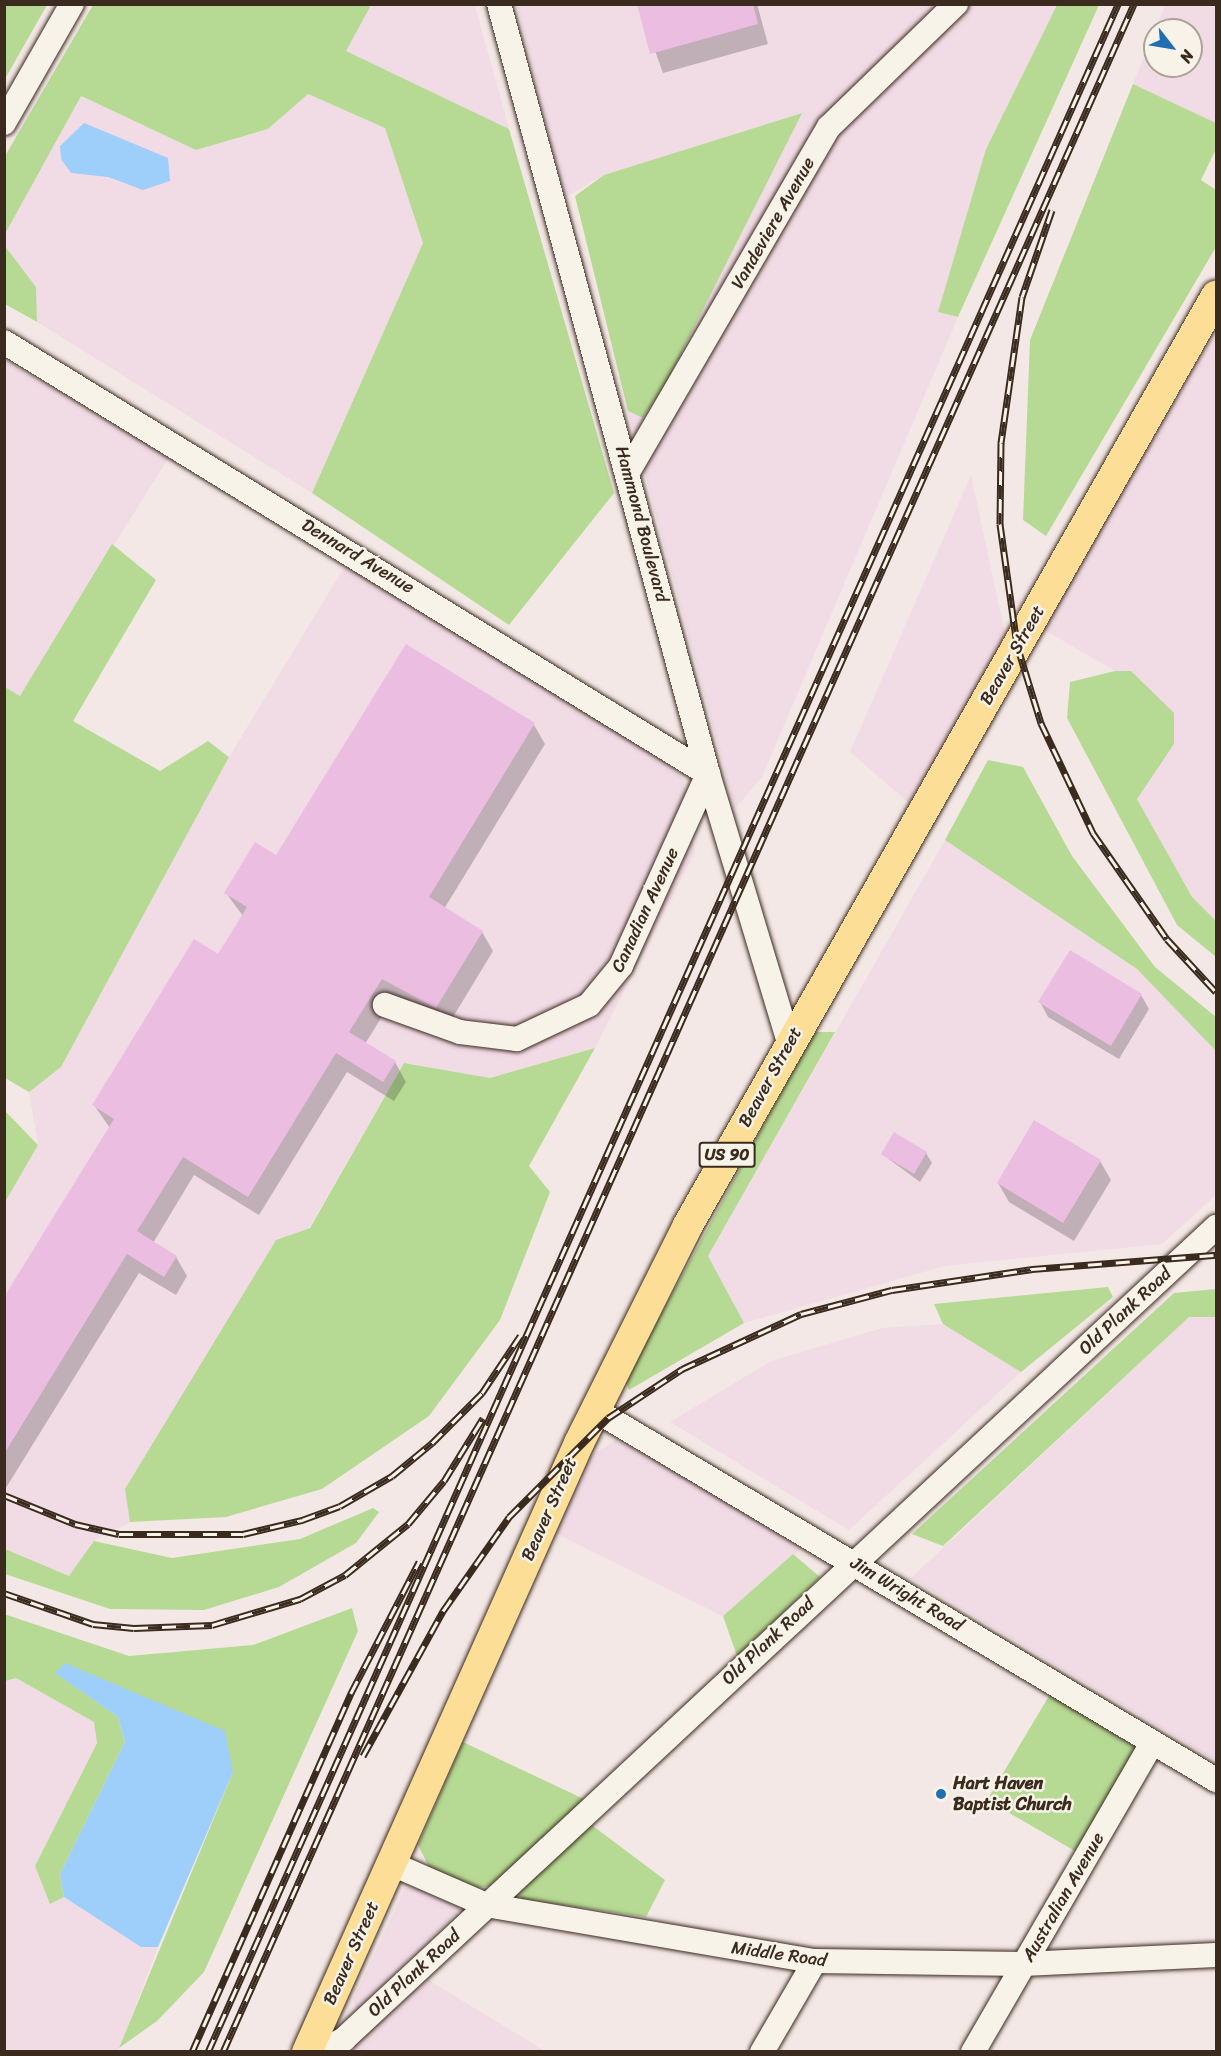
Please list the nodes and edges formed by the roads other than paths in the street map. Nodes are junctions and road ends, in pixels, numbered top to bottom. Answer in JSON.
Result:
{"nodes":[{"id":1,"x":72,"y":4,"type":"edge"},
{"id":2,"x":500,"y":4,"type":"edge"},
{"id":3,"x":956,"y":4,"type":"edge"},
{"id":4,"x":4,"y":123,"type":"edge"},
{"id":5,"x":1216,"y":296,"type":"edge"},
{"id":6,"x":4,"y":342,"type":"edge"},
{"id":7,"x":628,"y":472,"type":"junction"},
{"id":8,"x":708,"y":774,"type":"junction"},
{"id":9,"x":385,"y":1005,"type":"dead end"},
{"id":10,"x":789,"y":1043,"type":"junction"},
{"id":11,"x":1216,"y":1227,"type":"edge"},
{"id":12,"x":594,"y":1410,"type":"junction"},
{"id":13,"x":853,"y":1561,"type":"junction"},
{"id":14,"x":1153,"y":1742,"type":"junction"},
{"id":15,"x":1216,"y":1780,"type":"edge"},
{"id":16,"x":390,"y":1863,"type":"junction"},
{"id":17,"x":486,"y":1905,"type":"junction"},
{"id":18,"x":1216,"y":1955,"type":"edge"},
{"id":19,"x":815,"y":1961,"type":"junction"},
{"id":20,"x":1023,"y":1964,"type":"junction"},
{"id":21,"x":308,"y":2052,"type":"edge"},
{"id":22,"x":319,"y":2052,"type":"edge"},
{"id":23,"x":762,"y":2052,"type":"edge"},
{"id":24,"x":974,"y":2052,"type":"edge"}],
"edges":[{"from":1,"to":4,"type":"street"},
{"from":2,"to":7,"type":"street","name":"Hammond Boulevard"},
{"from":3,"to":7,"type":"street","name":"Vandeviere Avenue"},
{"from":5,"to":10,"type":"main road","name":"Beaver Street","number":"US 90"},
{"from":6,"to":8,"type":"street","name":"Dennard Avenue"},
{"from":7,"to":8,"type":"street","name":"Hammond Boulevard"},
{"from":8,"to":9,"type":"street","name":"Canadian Avenue"},
{"from":8,"to":10,"type":"street","name":"Hammond Boulevard"},
{"from":10,"to":12,"type":"main road","name":"Beaver Street","number":"US 90"},
{"from":11,"to":13,"type":"street","name":"Old Plank Road"},
{"from":12,"to":13,"type":"street","name":"Jim Wright Road"},
{"from":12,"to":16,"type":"main road","name":"Beaver Street","number":"US 90"},
{"from":13,"to":14,"type":"street","name":"Jim Wright Road"},
{"from":13,"to":17,"type":"street","name":"Old Plank Road"},
{"from":14,"to":15,"type":"street","name":"Jim Wright Road"},
{"from":14,"to":20,"type":"street","name":"Australian Avenue"},
{"from":16,"to":17,"type":"street","name":"Middle Road"},
{"from":16,"to":21,"type":"main road","name":"Beaver Street","number":"US 90"},
{"from":17,"to":19,"type":"street","name":"Middle Road"},
{"from":17,"to":22,"type":"street","name":"Old Plank Road"},
{"from":18,"to":20,"type":"street","name":"Middle Road"},
{"from":19,"to":20,"type":"street","name":"Middle Road"},
{"from":19,"to":23,"type":"street"},
{"from":20,"to":24,"type":"street","name":"Australian Avenue"}]}
